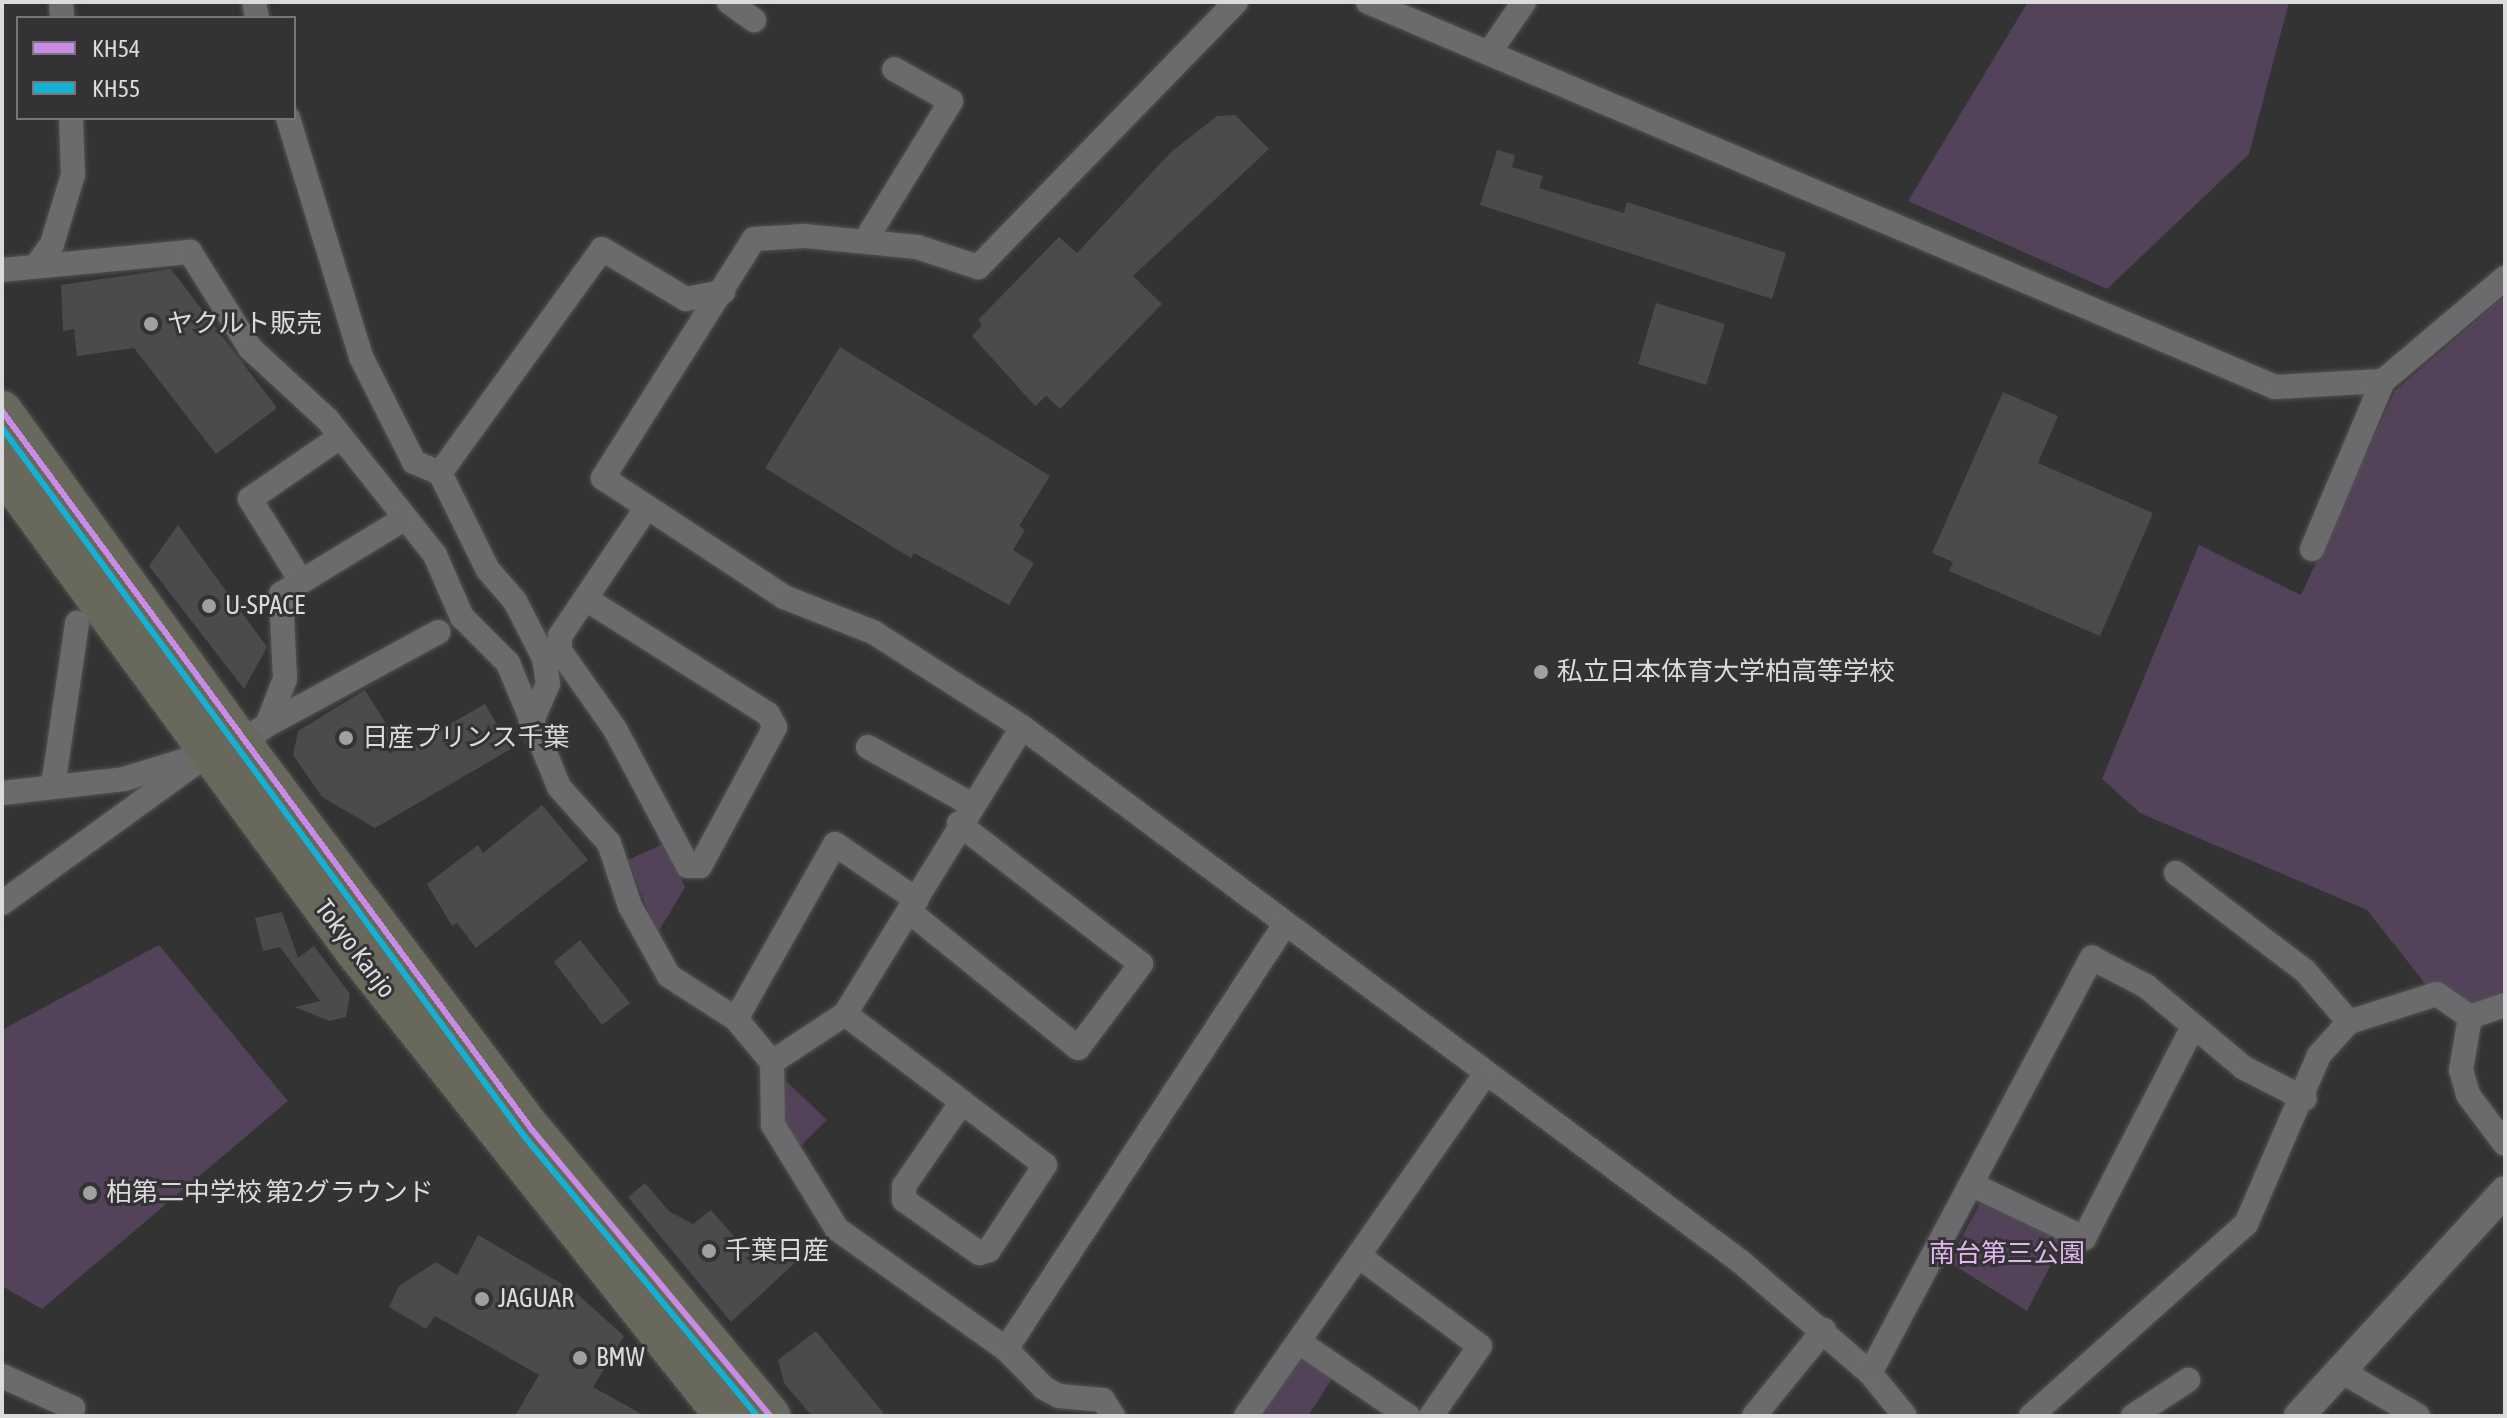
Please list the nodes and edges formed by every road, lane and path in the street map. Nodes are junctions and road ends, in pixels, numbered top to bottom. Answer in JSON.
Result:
{"nodes":[{"id":1,"x":729,"y":2,"type":"edge"},
{"id":2,"x":1236,"y":2,"type":"edge"},
{"id":3,"x":1368,"y":2,"type":"edge"},
{"id":4,"x":1524,"y":2,"type":"edge"},
{"id":5,"x":754,"y":20,"type":"dead end"},
{"id":6,"x":1489,"y":53,"type":"junction"},
{"id":7,"x":894,"y":69,"type":"dead end"},
{"id":8,"x":71,"y":120,"type":"edge"},
{"id":9,"x":289,"y":120,"type":"edge"},
{"id":10,"x":865,"y":241,"type":"junction"},
{"id":11,"x":39,"y":262,"type":"junction"},
{"id":12,"x":2,"y":270,"type":"edge"},
{"id":13,"x":2505,"y":278,"type":"edge"},
{"id":14,"x":723,"y":292,"type":"junction"},
{"id":15,"x":2383,"y":381,"type":"junction"},
{"id":16,"x":2,"y":411,"type":"edge"},
{"id":17,"x":340,"y":437,"type":"junction"},
{"id":18,"x":2,"y":469,"type":"edge"},
{"id":19,"x":440,"y":473,"type":"junction"},
{"id":20,"x":645,"y":510,"type":"junction"},
{"id":21,"x":404,"y":519,"type":"junction"},
{"id":22,"x":2312,"y":549,"type":"dead end"},
{"id":23,"x":301,"y":581,"type":"junction"},
{"id":24,"x":586,"y":599,"type":"junction"},
{"id":25,"x":77,"y":623,"type":"dead end"},
{"id":26,"x":438,"y":632,"type":"dead end"},
{"id":27,"x":531,"y":723,"type":"junction"},
{"id":28,"x":1022,"y":727,"type":"junction"},
{"id":29,"x":239,"y":740,"type":"junction"},
{"id":30,"x":868,"y":747,"type":"dead end"},
{"id":31,"x":53,"y":786,"type":"junction"},
{"id":32,"x":2,"y":793,"type":"edge"},
{"id":33,"x":965,"y":814,"type":"junction"},
{"id":34,"x":2176,"y":873,"type":"dead end"},
{"id":35,"x":2,"y":903,"type":"edge"},
{"id":36,"x":913,"y":906,"type":"junction"},
{"id":37,"x":1284,"y":926,"type":"junction"},
{"id":38,"x":2505,"y":1005,"type":"edge"},
{"id":39,"x":845,"y":1014,"type":"junction"},
{"id":40,"x":2470,"y":1017,"type":"junction"},
{"id":41,"x":736,"y":1019,"type":"junction"},
{"id":42,"x":2349,"y":1022,"type":"junction"},
{"id":43,"x":2193,"y":1027,"type":"junction"},
{"id":44,"x":772,"y":1062,"type":"junction"},
{"id":45,"x":1485,"y":1075,"type":"junction"},
{"id":46,"x":2305,"y":1099,"type":"junction"},
{"id":47,"x":962,"y":1102,"type":"junction"},
{"id":48,"x":2505,"y":1144,"type":"edge"},
{"id":49,"x":1975,"y":1186,"type":"junction"},
{"id":50,"x":2505,"y":1191,"type":"edge"},
{"id":51,"x":1360,"y":1257,"type":"junction"},
{"id":52,"x":1824,"y":1330,"type":"junction"},
{"id":53,"x":1299,"y":1342,"type":"junction"},
{"id":54,"x":1006,"y":1349,"type":"junction"},
{"id":55,"x":2341,"y":1371,"type":"junction"},
{"id":56,"x":1870,"y":1373,"type":"junction"},
{"id":57,"x":2,"y":1376,"type":"edge"},
{"id":58,"x":2188,"y":1380,"type":"dead end"},
{"id":59,"x":1892,"y":1411,"type":"edge"},
{"id":60,"x":2040,"y":1412,"type":"edge"},
{"id":61,"x":69,"y":1416,"type":"edge"},
{"id":62,"x":725,"y":1416,"type":"edge"},
{"id":63,"x":770,"y":1416,"type":"edge"},
{"id":64,"x":1113,"y":1416,"type":"edge"},
{"id":65,"x":1246,"y":1416,"type":"edge"},
{"id":66,"x":1408,"y":1416,"type":"edge"},
{"id":67,"x":1431,"y":1416,"type":"edge"},
{"id":68,"x":1754,"y":1416,"type":"edge"},
{"id":69,"x":2133,"y":1416,"type":"edge"},
{"id":70,"x":2299,"y":1416,"type":"edge"},
{"id":71,"x":2418,"y":1416,"type":"edge"}],
"edges":[{"from":1,"to":5,"type":"street"},
{"from":2,"to":10,"type":"street"},
{"from":3,"to":6,"type":"street"},
{"from":4,"to":6,"type":"street"},
{"from":6,"to":15,"type":"street"},
{"from":7,"to":10,"type":"street"},
{"from":8,"to":11,"type":"street"},
{"from":9,"to":19,"type":"street"},
{"from":10,"to":14,"type":"street"},
{"from":11,"to":12,"type":"street"},
{"from":11,"to":17,"type":"street"},
{"from":13,"to":15,"type":"street"},
{"from":14,"to":19,"type":"street"},
{"from":14,"to":20,"type":"street"},
{"from":15,"to":22,"type":"street"},
{"from":16,"to":29,"type":"highway","name":"Tokyo Kanjo"},
{"from":17,"to":21,"type":"street"},
{"from":17,"to":23,"type":"street"},
{"from":18,"to":29,"type":"highway","name":"Tokyo Kanjo"},
{"from":19,"to":27,"type":"street"},
{"from":20,"to":24,"type":"street"},
{"from":20,"to":28,"type":"street"},
{"from":21,"to":23,"type":"street"},
{"from":21,"to":27,"type":"street"},
{"from":23,"to":29,"type":"street"},
{"from":24,"to":24,"type":"street"},
{"from":25,"to":31,"type":"street"},
{"from":26,"to":29,"type":"street"},
{"from":27,"to":41,"type":"street"},
{"from":28,"to":33,"type":"street"},
{"from":28,"to":37,"type":"street"},
{"from":29,"to":31,"type":"street"},
{"from":29,"to":35,"type":"street"},
{"from":29,"to":62,"type":"highway","name":"Tokyo Kanjo"},
{"from":29,"to":63,"type":"highway","name":"Tokyo Kanjo"},
{"from":30,"to":33,"type":"street"},
{"from":31,"to":32,"type":"street"},
{"from":33,"to":36,"type":"street"},
{"from":33,"to":36,"type":"street"},
{"from":34,"to":42,"type":"street"},
{"from":36,"to":39,"type":"street"},
{"from":36,"to":41,"type":"street"},
{"from":37,"to":45,"type":"street"},
{"from":37,"to":54,"type":"street"},
{"from":38,"to":40,"type":"street"},
{"from":39,"to":44,"type":"street"},
{"from":39,"to":47,"type":"street"},
{"from":40,"to":42,"type":"street"},
{"from":40,"to":48,"type":"street"},
{"from":41,"to":44,"type":"street"},
{"from":42,"to":46,"type":"street"},
{"from":43,"to":46,"type":"street"},
{"from":43,"to":49,"type":"street"},
{"from":43,"to":49,"type":"street"},
{"from":44,"to":54,"type":"street"},
{"from":45,"to":51,"type":"street"},
{"from":45,"to":52,"type":"street"},
{"from":46,"to":60,"type":"street"},
{"from":47,"to":47,"type":"street"},
{"from":49,"to":56,"type":"street"},
{"from":50,"to":55,"type":"street"},
{"from":51,"to":53,"type":"street"},
{"from":51,"to":67,"type":"street"},
{"from":52,"to":56,"type":"street"},
{"from":52,"to":68,"type":"street"},
{"from":53,"to":65,"type":"street"},
{"from":53,"to":66,"type":"street"},
{"from":54,"to":64,"type":"street"},
{"from":55,"to":70,"type":"street"},
{"from":55,"to":71,"type":"street"},
{"from":56,"to":59,"type":"street"},
{"from":57,"to":61,"type":"street"},
{"from":58,"to":69,"type":"street"}]}
